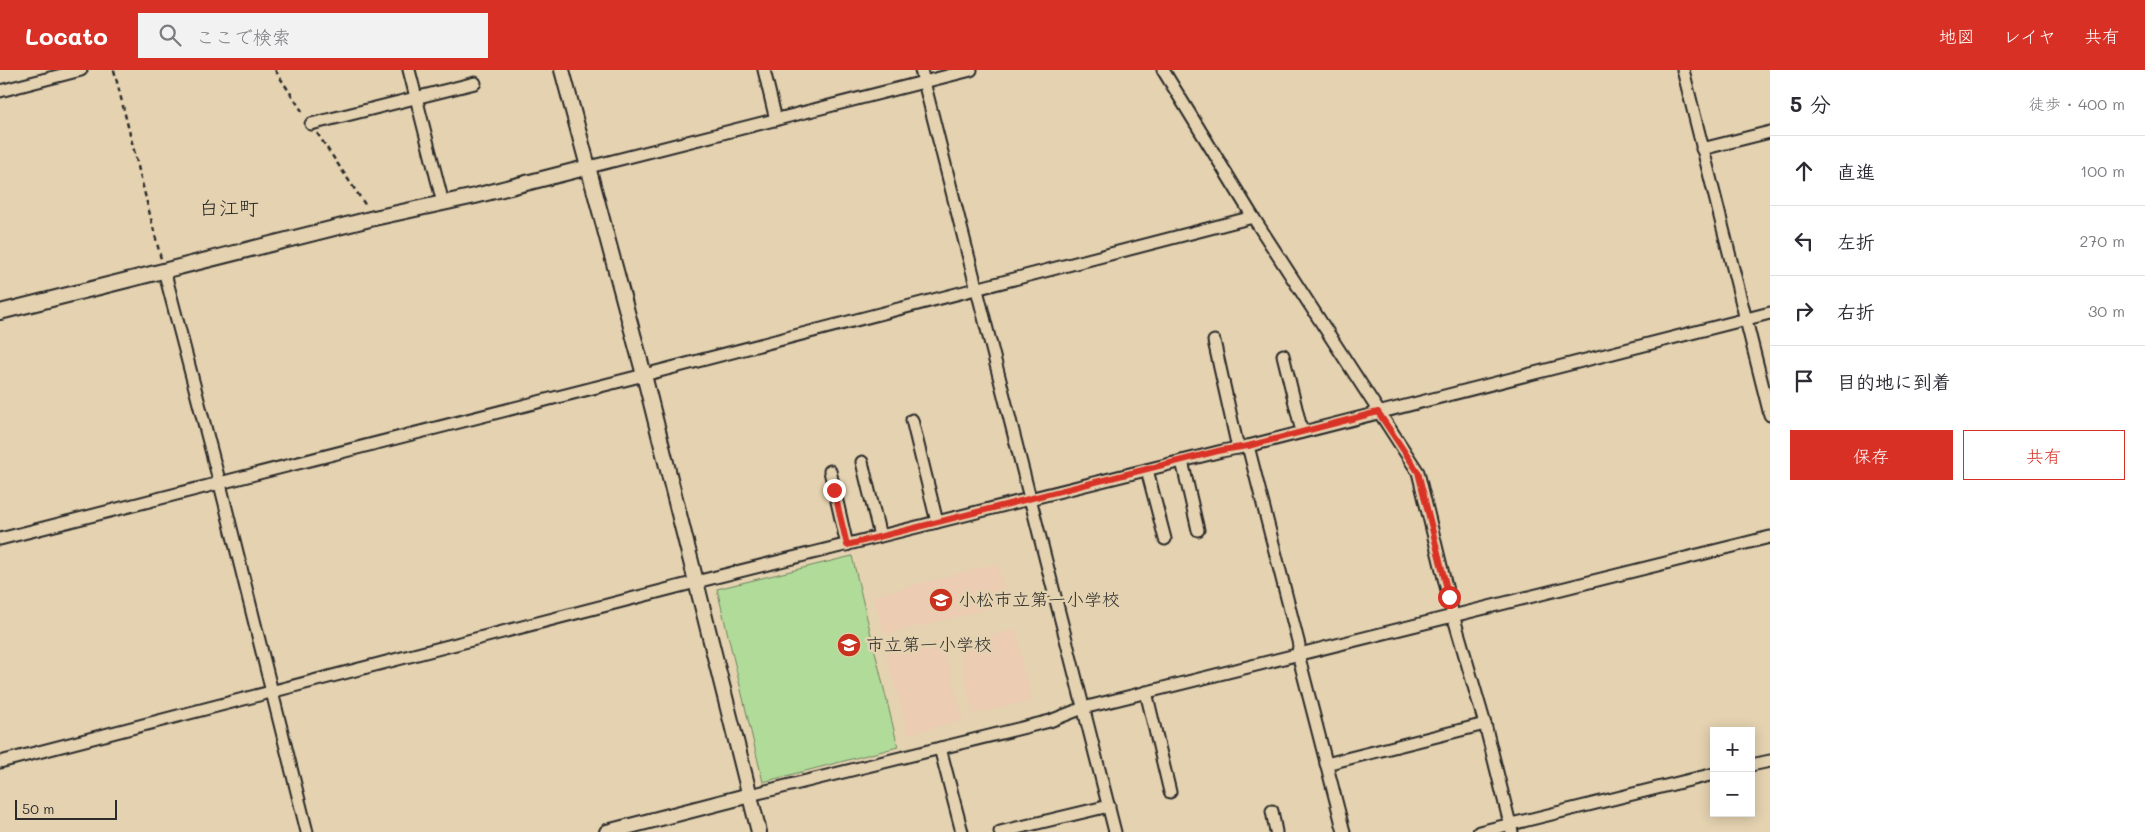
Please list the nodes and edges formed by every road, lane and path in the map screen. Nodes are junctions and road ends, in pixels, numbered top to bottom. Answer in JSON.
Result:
{"nodes":[{"id":1,"x":81,"y":70,"type":"edge"},
{"id":2,"x":114,"y":70,"type":"edge"},
{"id":3,"x":274,"y":70,"type":"edge"},
{"id":4,"x":409,"y":70,"type":"edge"},
{"id":5,"x":562,"y":70,"type":"edge"},
{"id":6,"x":764,"y":70,"type":"edge"},
{"id":7,"x":921,"y":70,"type":"edge"},
{"id":8,"x":971,"y":70,"type":"edge"},
{"id":9,"x":1163,"y":70,"type":"edge"},
{"id":10,"x":1683,"y":70,"type":"edge"},
{"id":11,"x":924,"y":82,"type":"junction"},
{"id":12,"x":475,"y":83,"type":"dead end"},
{"id":13,"x":0,"y":91,"type":"edge"},
{"id":14,"x":416,"y":98,"type":"junction"},
{"id":15,"x":776,"y":120,"type":"junction"},
{"id":16,"x":311,"y":124,"type":"junction"},
{"id":17,"x":1770,"y":132,"type":"edge"},
{"id":18,"x":1702,"y":149,"type":"junction"},
{"id":19,"x":589,"y":167,"type":"junction"},
{"id":20,"x":443,"y":203,"type":"junction"},
{"id":21,"x":1253,"y":217,"type":"junction"},
{"id":22,"x":374,"y":218,"type":"junction"},
{"id":23,"x":164,"y":270,"type":"junction"},
{"id":24,"x":978,"y":289,"type":"junction"},
{"id":25,"x":0,"y":312,"type":"edge"},
{"id":26,"x":1770,"y":313,"type":"edge"},
{"id":27,"x":1745,"y":319,"type":"junction"},
{"id":28,"x":1214,"y":341,"type":"dead end"},
{"id":29,"x":1283,"y":356,"type":"dead end"},
{"id":30,"x":644,"y":375,"type":"junction"},
{"id":31,"x":1378,"y":412,"type":"junction"},
{"id":32,"x":1770,"y":415,"type":"edge"},
{"id":33,"x":912,"y":420,"type":"dead end"},
{"id":34,"x":1302,"y":432,"type":"junction"},
{"id":35,"x":1243,"y":447,"type":"junction"},
{"id":36,"x":1182,"y":461,"type":"junction"},
{"id":37,"x":862,"y":462,"type":"dead end"},
{"id":38,"x":1147,"y":470,"type":"junction"},
{"id":39,"x":830,"y":472,"type":"dead end"},
{"id":40,"x":220,"y":484,"type":"junction"},
{"id":41,"x":1030,"y":499,"type":"junction"},
{"id":42,"x":937,"y":522,"type":"junction"},
{"id":43,"x":1198,"y":530,"type":"dead end"},
{"id":44,"x":880,"y":536,"type":"junction"},
{"id":45,"x":1770,"y":537,"type":"edge"},
{"id":46,"x":0,"y":539,"type":"edge"},
{"id":47,"x":1165,"y":539,"type":"dead end"},
{"id":48,"x":847,"y":545,"type":"junction"},
{"id":49,"x":696,"y":582,"type":"junction"},
{"id":50,"x":1453,"y":615,"type":"junction"},
{"id":51,"x":1298,"y":654,"type":"junction"},
{"id":52,"x":272,"y":691,"type":"junction"},
{"id":53,"x":1146,"y":692,"type":"junction"},
{"id":54,"x":1083,"y":708,"type":"junction"},
{"id":55,"x":1485,"y":724,"type":"junction"},
{"id":56,"x":940,"y":748,"type":"junction"},
{"id":57,"x":1770,"y":760,"type":"edge"},
{"id":58,"x":0,"y":762,"type":"edge"},
{"id":59,"x":1326,"y":764,"type":"junction"},
{"id":60,"x":1755,"y":764,"type":"edge"},
{"id":61,"x":1710,"y":775,"type":"edge"},
{"id":62,"x":1170,"y":792,"type":"dead end"},
{"id":63,"x":750,"y":795,"type":"junction"},
{"id":64,"x":1109,"y":806,"type":"junction"},
{"id":65,"x":1272,"y":811,"type":"dead end"},
{"id":66,"x":1511,"y":828,"type":"edge"},
{"id":67,"x":630,"y":829,"type":"edge"},
{"id":68,"x":307,"y":832,"type":"edge"},
{"id":69,"x":607,"y":832,"type":"edge"},
{"id":70,"x":759,"y":832,"type":"edge"},
{"id":71,"x":962,"y":832,"type":"edge"},
{"id":72,"x":1000,"y":832,"type":"edge"},
{"id":73,"x":1116,"y":832,"type":"edge"},
{"id":74,"x":1276,"y":832,"type":"edge"},
{"id":75,"x":1344,"y":832,"type":"edge"},
{"id":76,"x":1479,"y":832,"type":"edge"}],
"edges":[{"from":1,"to":13,"type":"street"},
{"from":2,"to":23,"type":"path"},
{"from":3,"to":16,"type":"path"},
{"from":4,"to":14,"type":"street"},
{"from":5,"to":19,"type":"street"},
{"from":6,"to":15,"type":"street"},
{"from":7,"to":11,"type":"street"},
{"from":8,"to":11,"type":"street"},
{"from":9,"to":21,"type":"street"},
{"from":10,"to":18,"type":"street"},
{"from":11,"to":15,"type":"street"},
{"from":11,"to":24,"type":"street"},
{"from":12,"to":14,"type":"street"},
{"from":14,"to":16,"type":"street"},
{"from":14,"to":20,"type":"street"},
{"from":15,"to":19,"type":"street"},
{"from":16,"to":22,"type":"path"},
{"from":17,"to":18,"type":"street"},
{"from":18,"to":27,"type":"street"},
{"from":19,"to":20,"type":"street"},
{"from":19,"to":30,"type":"street"},
{"from":20,"to":22,"type":"street"},
{"from":21,"to":24,"type":"street"},
{"from":21,"to":31,"type":"street"},
{"from":22,"to":23,"type":"street"},
{"from":23,"to":25,"type":"street"},
{"from":23,"to":40,"type":"street"},
{"from":24,"to":30,"type":"street"},
{"from":24,"to":41,"type":"street"},
{"from":26,"to":27,"type":"street"},
{"from":27,"to":31,"type":"street"},
{"from":27,"to":32,"type":"street"},
{"from":28,"to":35,"type":"street"},
{"from":29,"to":34,"type":"street"},
{"from":30,"to":40,"type":"street"},
{"from":30,"to":49,"type":"street"},
{"from":31,"to":34,"type":"street"},
{"from":31,"to":50,"type":"street"},
{"from":33,"to":42,"type":"street"},
{"from":34,"to":35,"type":"street"},
{"from":35,"to":36,"type":"street"},
{"from":35,"to":51,"type":"street"},
{"from":36,"to":38,"type":"street"},
{"from":36,"to":43,"type":"street"},
{"from":37,"to":44,"type":"street"},
{"from":38,"to":41,"type":"street"},
{"from":38,"to":47,"type":"street"},
{"from":39,"to":48,"type":"street"},
{"from":40,"to":46,"type":"street"},
{"from":40,"to":52,"type":"street"},
{"from":41,"to":42,"type":"street"},
{"from":41,"to":54,"type":"street"},
{"from":42,"to":44,"type":"street"},
{"from":44,"to":48,"type":"street"},
{"from":45,"to":50,"type":"street"},
{"from":48,"to":49,"type":"street"},
{"from":49,"to":52,"type":"street"},
{"from":49,"to":63,"type":"street"},
{"from":50,"to":51,"type":"street"},
{"from":50,"to":55,"type":"street"},
{"from":51,"to":53,"type":"street"},
{"from":51,"to":59,"type":"street"},
{"from":52,"to":58,"type":"street"},
{"from":52,"to":68,"type":"street"},
{"from":53,"to":54,"type":"street"},
{"from":53,"to":62,"type":"street"},
{"from":54,"to":56,"type":"street"},
{"from":54,"to":64,"type":"street"},
{"from":55,"to":59,"type":"street"},
{"from":55,"to":66,"type":"street"},
{"from":56,"to":63,"type":"street"},
{"from":56,"to":71,"type":"street"},
{"from":57,"to":60,"type":"street"},
{"from":59,"to":75,"type":"street"},
{"from":61,"to":66,"type":"street"},
{"from":63,"to":67,"type":"street"},
{"from":63,"to":70,"type":"street"},
{"from":64,"to":72,"type":"street"},
{"from":64,"to":73,"type":"street"},
{"from":65,"to":74,"type":"street"},
{"from":66,"to":76,"type":"street"},
{"from":67,"to":69,"type":"street"}]}
